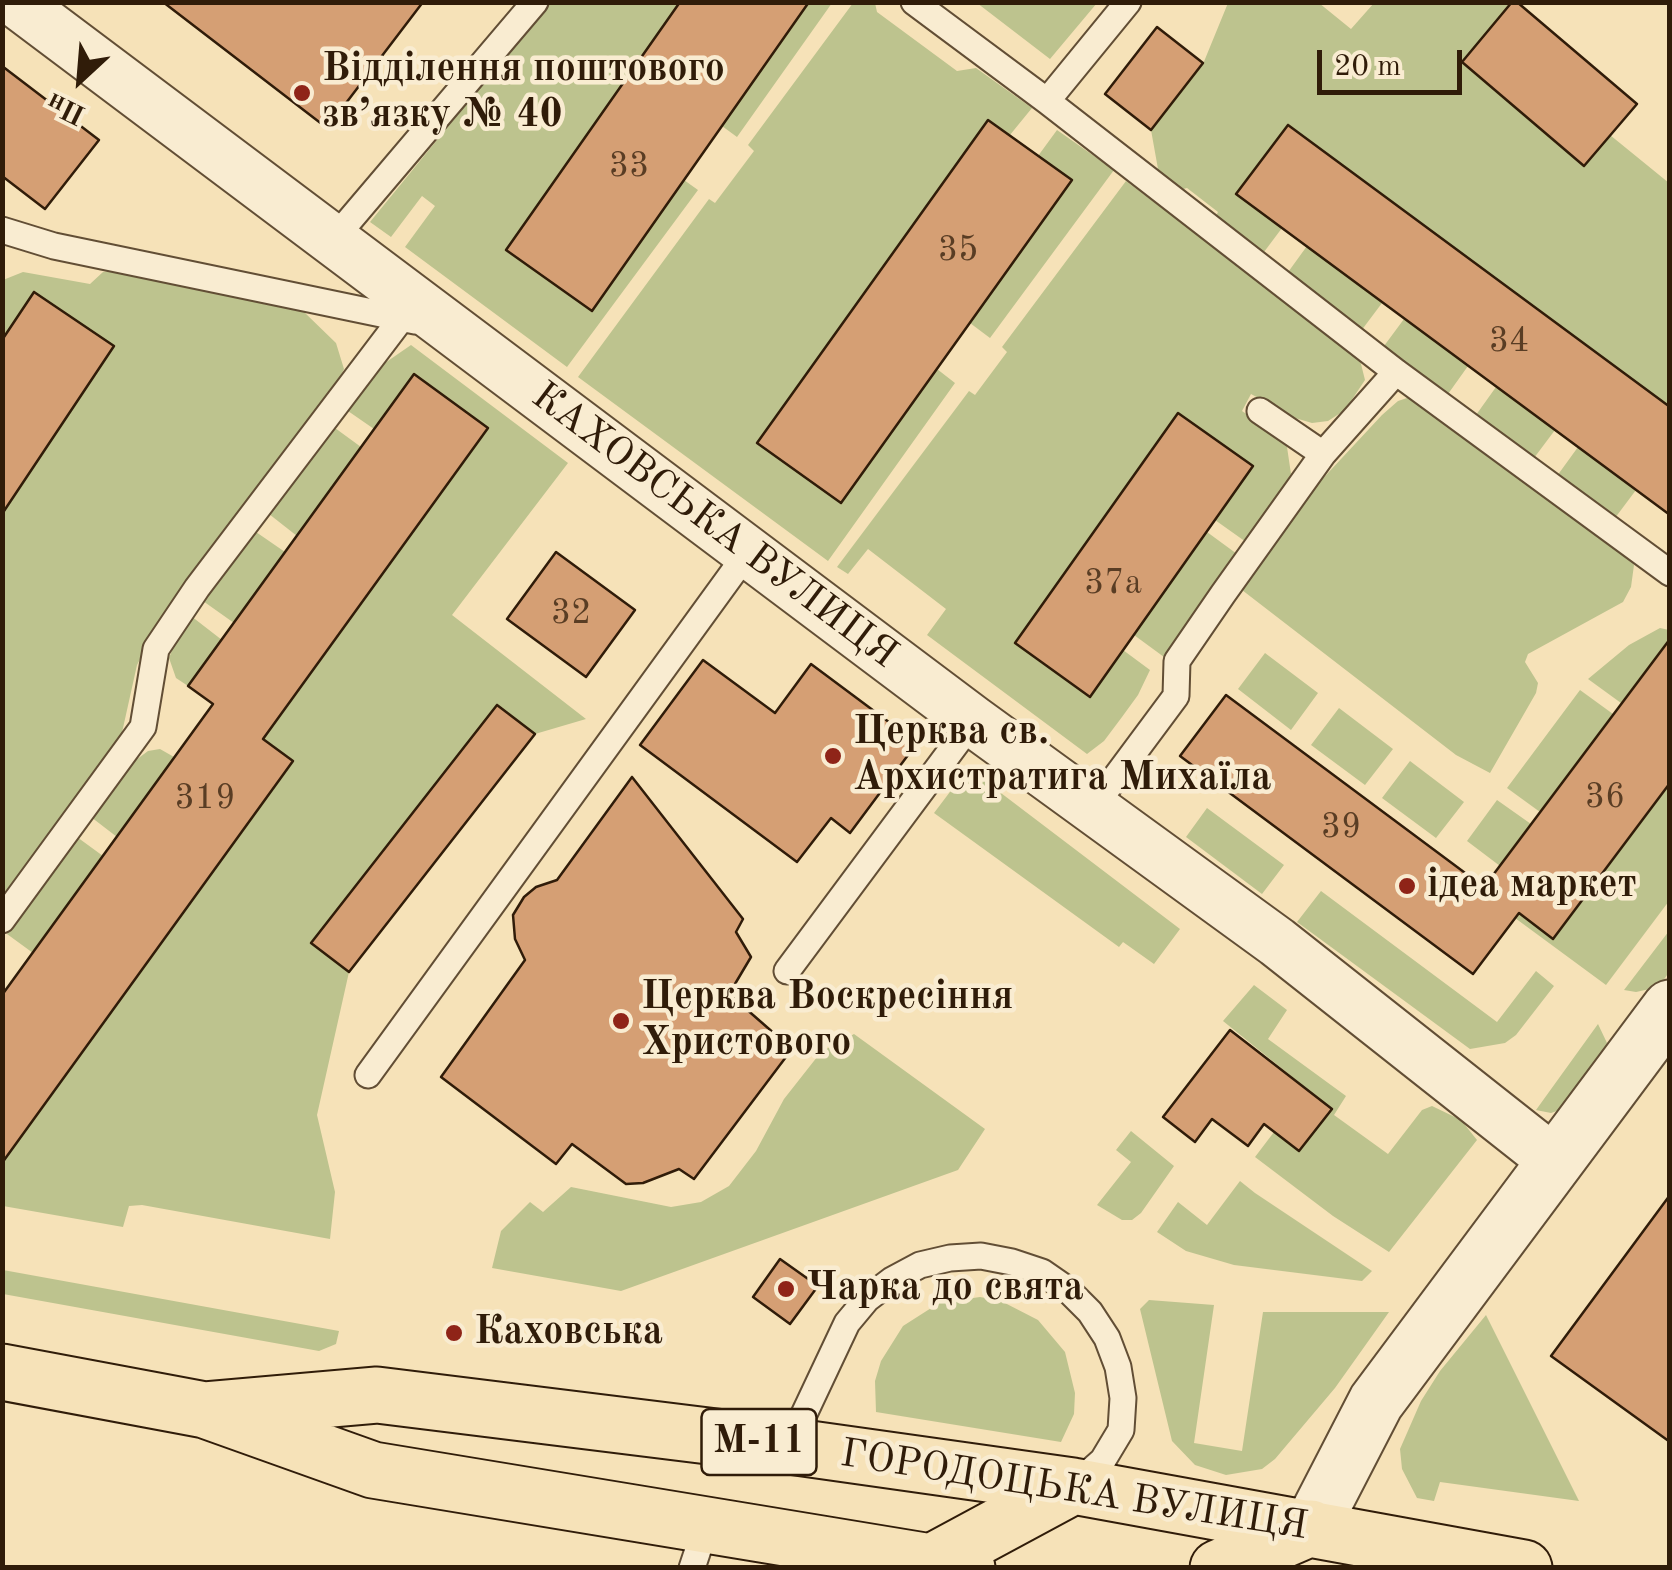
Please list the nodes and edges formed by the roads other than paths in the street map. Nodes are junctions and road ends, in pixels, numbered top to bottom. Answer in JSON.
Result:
{"nodes":[{"id":1,"x":16,"y":2,"type":"edge"},
{"id":2,"x":535,"y":2,"type":"edge"},
{"id":3,"x":914,"y":2,"type":"edge"},
{"id":4,"x":1128,"y":2,"type":"edge"},
{"id":5,"x":1047,"y":101,"type":"junction"},
{"id":6,"x":7,"y":238,"type":"edge"},
{"id":7,"x":332,"y":241,"type":"junction"},
{"id":8,"x":400,"y":318,"type":"junction"},
{"id":9,"x":450,"y":326,"type":"junction"},
{"id":10,"x":1396,"y":372,"type":"junction"},
{"id":11,"x":1260,"y":411,"type":"dead end"},
{"id":12,"x":1323,"y":454,"type":"junction"},
{"id":13,"x":748,"y":552,"type":"junction"},
{"id":14,"x":1670,"y":573,"type":"edge"},
{"id":15,"x":973,"y":721,"type":"junction"},
{"id":16,"x":1092,"y":810,"type":"junction"},
{"id":17,"x":2,"y":920,"type":"edge"},
{"id":18,"x":787,"y":971,"type":"dead end"},
{"id":19,"x":1661,"y":1037,"type":"edge"},
{"id":20,"x":368,"y":1075,"type":"dead end"},
{"id":21,"x":1553,"y":1160,"type":"junction"},
{"id":22,"x":2,"y":1372,"type":"edge"},
{"id":23,"x":205,"y":1410,"type":"junction"},
{"id":24,"x":790,"y":1446,"type":"junction"},
{"id":25,"x":1073,"y":1486,"type":"junction"},
{"id":26,"x":1310,"y":1528,"type":"junction"},
{"id":27,"x":700,"y":1546,"type":"edge"},
{"id":28,"x":949,"y":1564,"type":"edge"},
{"id":29,"x":1218,"y":1568,"type":"edge"},
{"id":30,"x":1348,"y":1568,"type":"edge"},
{"id":31,"x":1524,"y":1568,"type":"edge"}],
"edges":[{"from":1,"to":7,"type":"street","name":"КАХОВСЬКА ВУЛИЦЯ"},
{"from":2,"to":7,"type":"lane"},
{"from":3,"to":5,"type":"lane"},
{"from":4,"to":5,"type":"lane"},
{"from":5,"to":10,"type":"lane"},
{"from":6,"to":8,"type":"lane"},
{"from":7,"to":9,"type":"street","name":"КАХОВСЬКА ВУЛИЦЯ"},
{"from":8,"to":9,"type":"lane"},
{"from":8,"to":17,"type":"lane"},
{"from":9,"to":13,"type":"street","name":"КАХОВСЬКА ВУЛИЦЯ"},
{"from":10,"to":12,"type":"lane"},
{"from":10,"to":14,"type":"lane"},
{"from":11,"to":12,"type":"lane"},
{"from":12,"to":16,"type":"lane"},
{"from":13,"to":15,"type":"street","name":"КАХОВСЬКА ВУЛИЦЯ"},
{"from":13,"to":20,"type":"lane"},
{"from":15,"to":16,"type":"street","name":"КАХОВСЬКА ВУЛИЦЯ"},
{"from":15,"to":18,"type":"lane"},
{"from":16,"to":21,"type":"street","name":"КАХОВСЬКА ВУЛИЦЯ"},
{"from":19,"to":21,"type":"street"},
{"from":21,"to":26,"type":"street"},
{"from":22,"to":23,"type":"main road","name":"ГОРОДОЦЬКА ВУЛИЦЯ","number":"М-11"},
{"from":23,"to":24,"type":"main road","name":"ГОРОДОЦЬКА ВУЛИЦЯ","number":"М-11"},
{"from":23,"to":27,"type":"main road","name":"ГОРОДОЦЬКА ВУЛИЦЯ","number":"М-11"},
{"from":24,"to":25,"type":"main road","name":"ГОРОДОЦЬКА ВУЛИЦЯ","number":"М-11"},
{"from":24,"to":25,"type":"lane"},
{"from":25,"to":26,"type":"main road","name":"ГОРОДОЦЬКА ВУЛИЦЯ","number":"М-11"},
{"from":25,"to":28,"type":"main road"},
{"from":26,"to":29,"type":"main road"},
{"from":26,"to":30,"type":"main road"},
{"from":26,"to":31,"type":"main road","name":"ГОРОДОЦЬКА ВУЛИЦЯ","number":"М-11"},
{"from":27,"to":28,"type":"main road","name":"ГОРОДОЦЬКА ВУЛИЦЯ","number":"М-11"}]}
